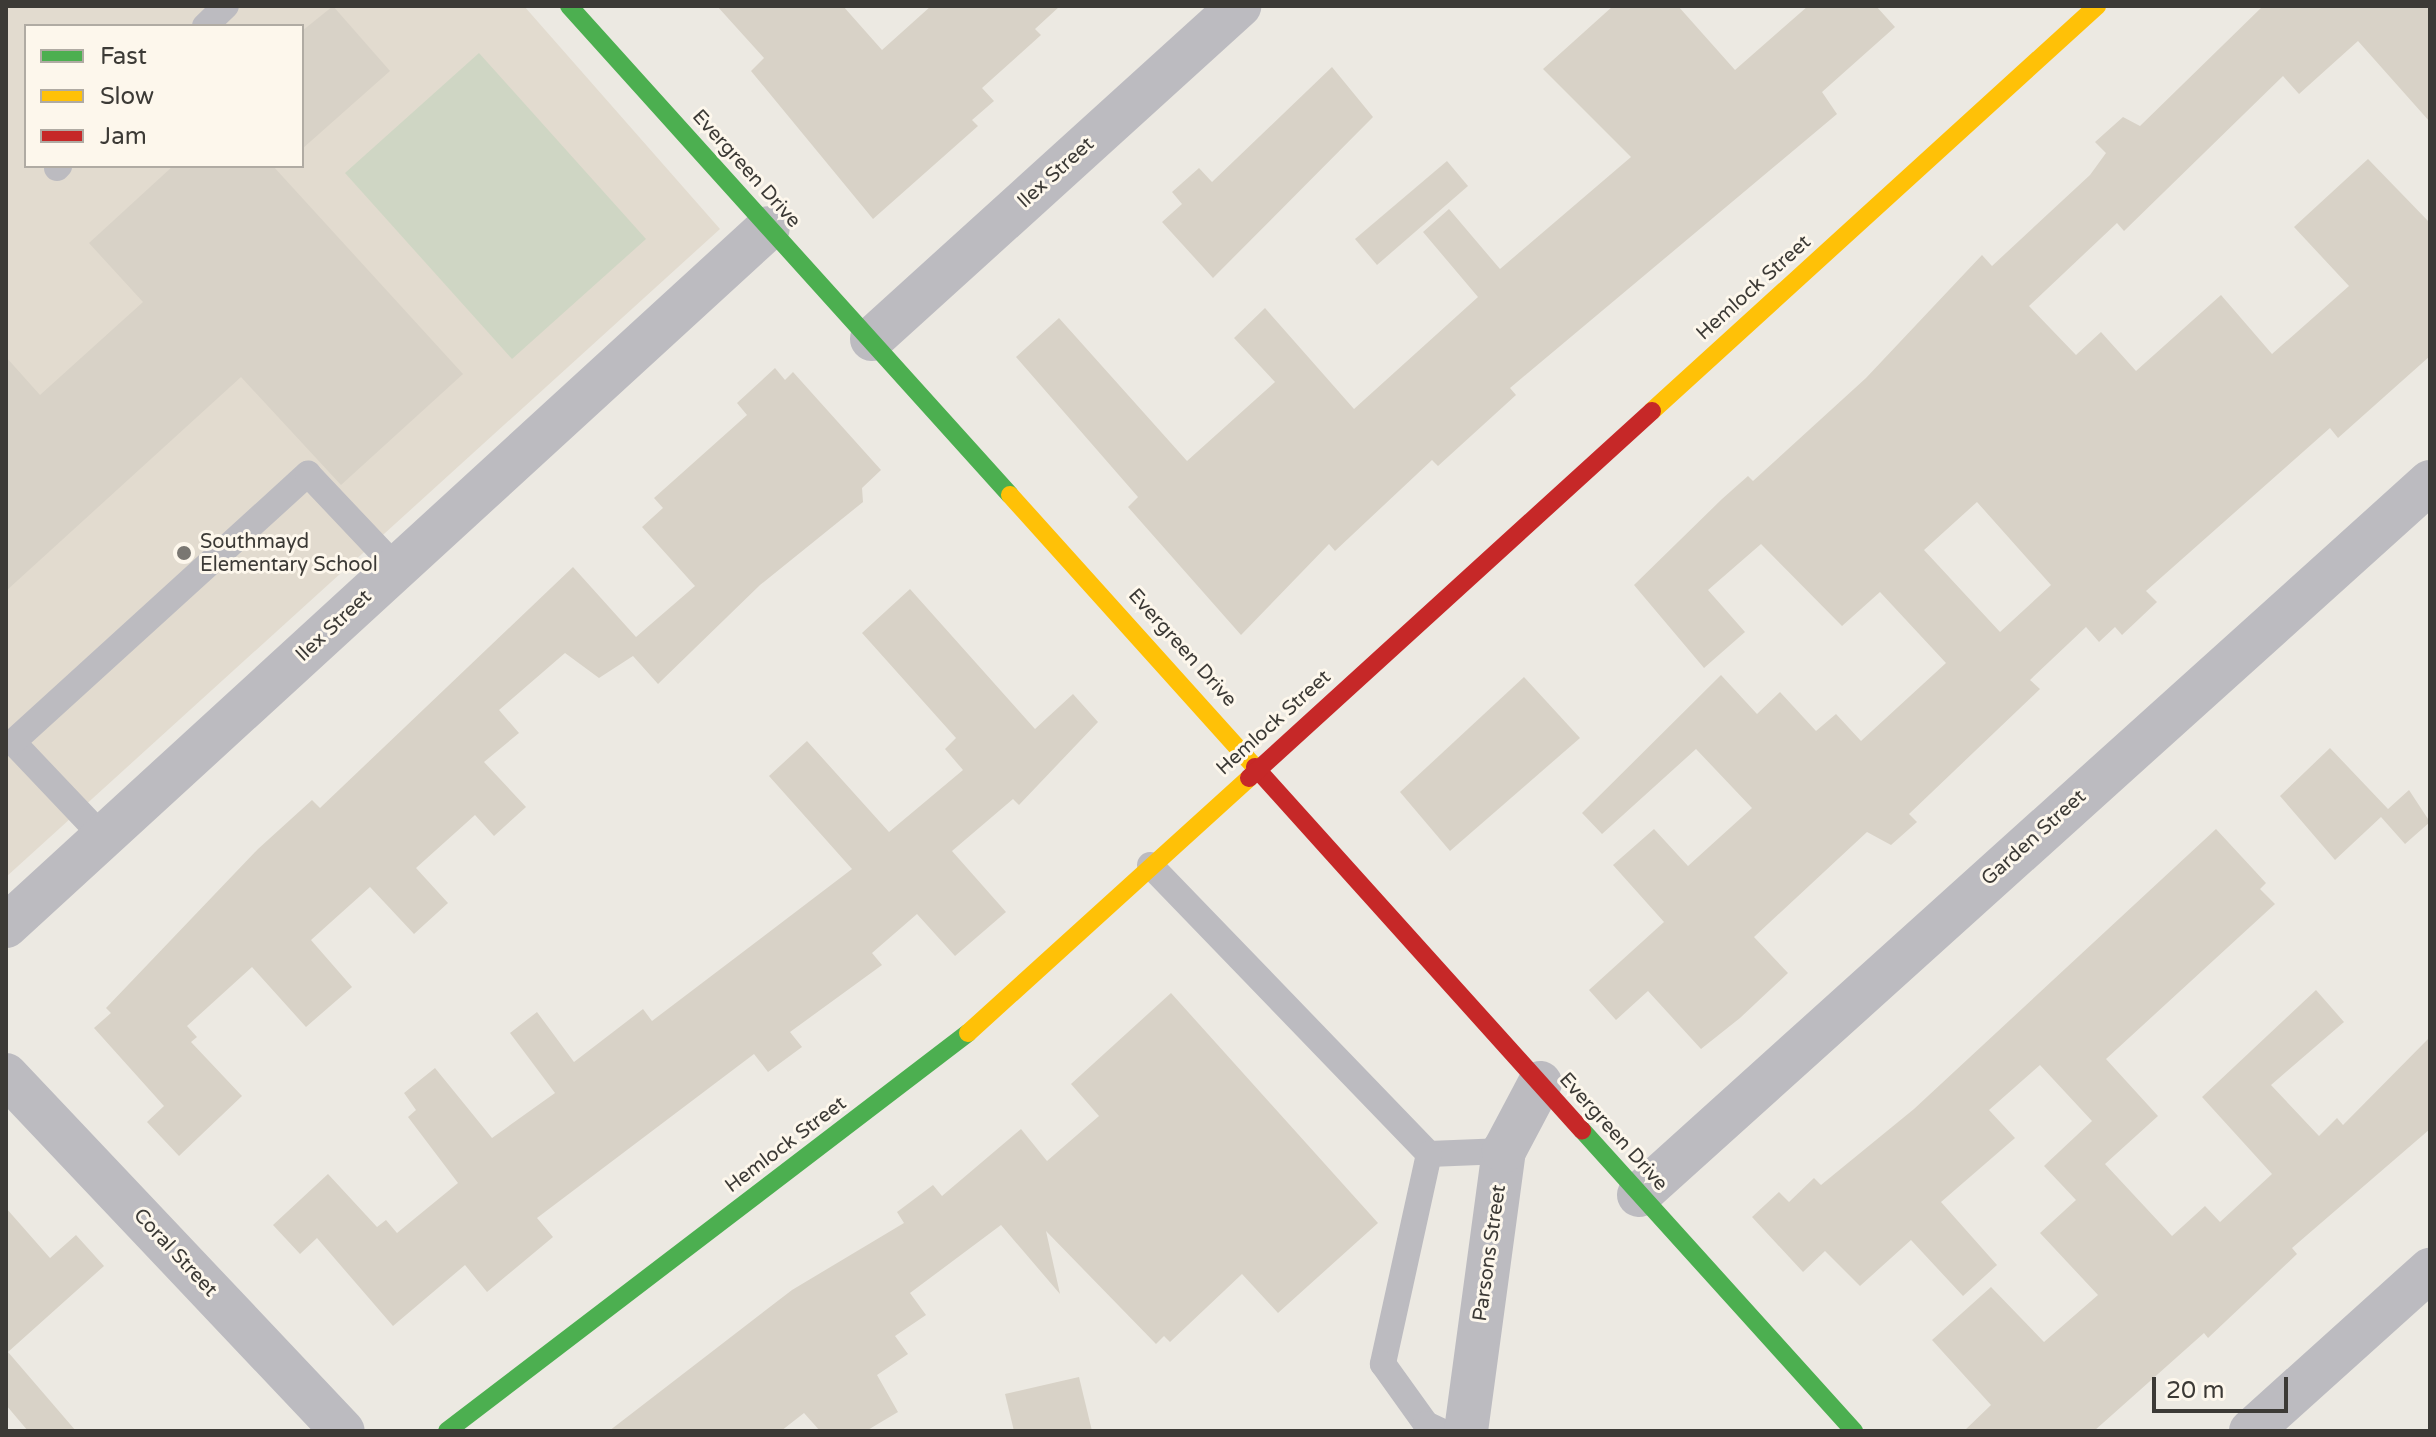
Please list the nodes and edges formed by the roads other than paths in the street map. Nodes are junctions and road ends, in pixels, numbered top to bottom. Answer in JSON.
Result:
{"nodes":[{"id":1,"x":226,"y":6,"type":"edge"},
{"id":2,"x":569,"y":6,"type":"edge"},
{"id":3,"x":1239,"y":6,"type":"edge"},
{"id":4,"x":2097,"y":6,"type":"edge"},
{"id":5,"x":207,"y":24,"type":"edge"},
{"id":6,"x":768,"y":228,"type":"junction"},
{"id":7,"x":872,"y":339,"type":"junction"},
{"id":8,"x":2430,"y":482,"type":"edge"},
{"id":9,"x":397,"y":568,"type":"junction"},
{"id":10,"x":1260,"y":766,"type":"junction"},
{"id":11,"x":103,"y":837,"type":"junction"},
{"id":12,"x":1150,"y":865,"type":"junction"},
{"id":13,"x":6,"y":926,"type":"edge"},
{"id":14,"x":6,"y":1075,"type":"edge"},
{"id":15,"x":1540,"y":1083,"type":"junction"},
{"id":16,"x":1504,"y":1151,"type":"junction"},
{"id":17,"x":1429,"y":1154,"type":"junction"},
{"id":18,"x":1639,"y":1195,"type":"junction"},
{"id":19,"x":2430,"y":1270,"type":"edge"},
{"id":20,"x":343,"y":1431,"type":"edge"},
{"id":21,"x":447,"y":1431,"type":"edge"},
{"id":22,"x":1441,"y":1431,"type":"edge"},
{"id":23,"x":1466,"y":1431,"type":"edge"},
{"id":24,"x":1854,"y":1431,"type":"edge"},
{"id":25,"x":2251,"y":1431,"type":"edge"}],
"edges":[{"from":1,"to":5,"type":"lane"},
{"from":2,"to":6,"type":"street","name":"Evergreen Drive"},
{"from":3,"to":7,"type":"street","name":"Ilex Street"},
{"from":4,"to":10,"type":"street","name":"Hemlock Street"},
{"from":6,"to":7,"type":"street","name":"Evergreen Drive"},
{"from":6,"to":9,"type":"street","name":"Ilex Street"},
{"from":7,"to":10,"type":"street","name":"Evergreen Drive"},
{"from":8,"to":18,"type":"street","name":"Garden Street"},
{"from":9,"to":11,"type":"street","name":"Ilex Street"},
{"from":9,"to":11,"type":"lane"},
{"from":10,"to":12,"type":"street","name":"Hemlock Street"},
{"from":10,"to":15,"type":"street","name":"Evergreen Drive"},
{"from":11,"to":13,"type":"street","name":"Ilex Street"},
{"from":12,"to":17,"type":"lane"},
{"from":12,"to":21,"type":"street","name":"Hemlock Street"},
{"from":14,"to":20,"type":"street","name":"Coral Street"},
{"from":15,"to":16,"type":"street","name":"Parsons Street"},
{"from":15,"to":18,"type":"street","name":"Evergreen Drive"},
{"from":16,"to":17,"type":"lane"},
{"from":16,"to":23,"type":"street","name":"Parsons Street"},
{"from":17,"to":22,"type":"lane"},
{"from":18,"to":24,"type":"street","name":"Evergreen Drive"},
{"from":19,"to":25,"type":"street"}]}
